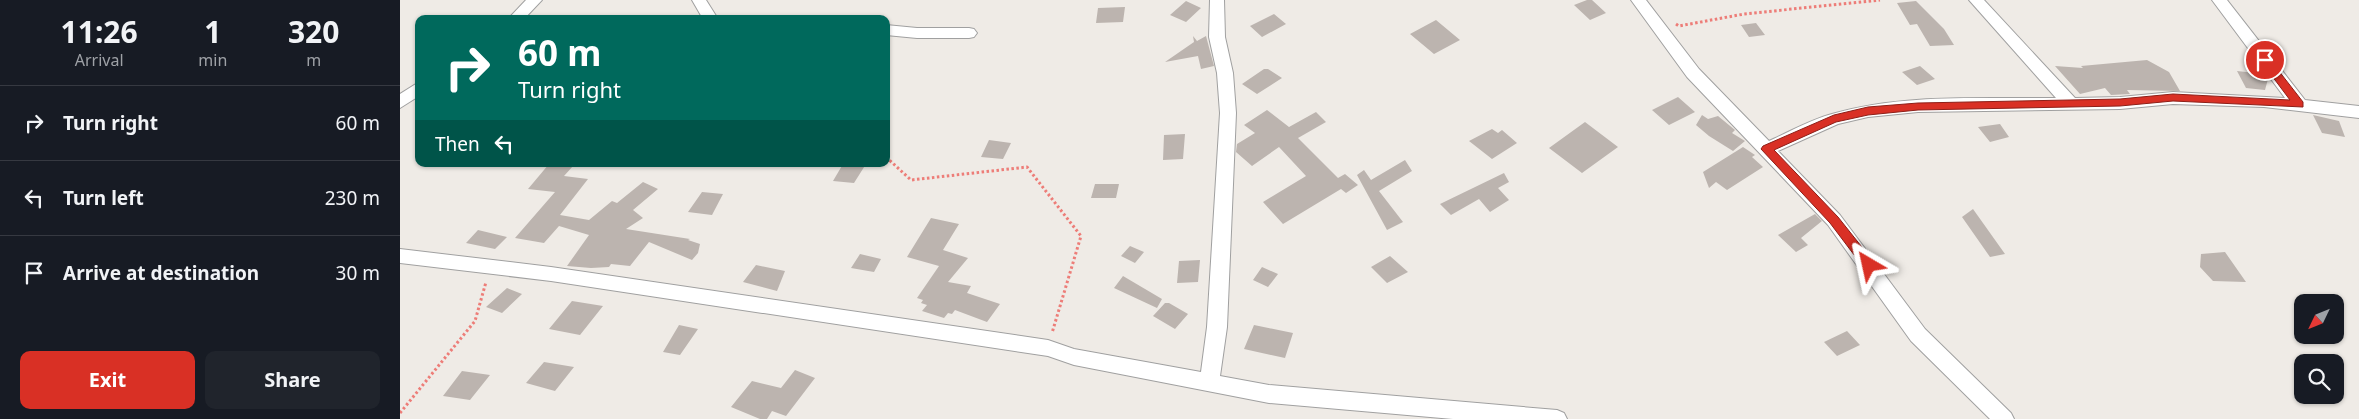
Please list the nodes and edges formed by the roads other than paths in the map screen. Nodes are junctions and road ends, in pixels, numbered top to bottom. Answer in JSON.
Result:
{"nodes":[{"id":1,"x":535,"y":0,"type":"edge"},
{"id":2,"x":699,"y":0,"type":"edge"},
{"id":3,"x":1216,"y":0,"type":"edge"},
{"id":4,"x":1638,"y":0,"type":"edge"},
{"id":5,"x":1976,"y":0,"type":"edge"},
{"id":6,"x":2219,"y":0,"type":"edge"},
{"id":7,"x":519,"y":15,"type":"edge"},
{"id":8,"x":708,"y":15,"type":"edge"},
{"id":9,"x":890,"y":31,"type":"edge"},
{"id":10,"x":969,"y":34,"type":"dead end"},
{"id":11,"x":415,"y":91,"type":"edge"},
{"id":12,"x":400,"y":102,"type":"edge"},
{"id":13,"x":2071,"y":104,"type":"junction"},
{"id":14,"x":2299,"y":104,"type":"junction"},
{"id":15,"x":2359,"y":112,"type":"edge"},
{"id":16,"x":1767,"y":149,"type":"junction"},
{"id":17,"x":400,"y":256,"type":"edge"},
{"id":18,"x":1210,"y":381,"type":"junction"},
{"id":19,"x":1557,"y":419,"type":"edge"},
{"id":20,"x":2004,"y":419,"type":"edge"}],
"edges":[{"from":1,"to":7,"type":"street"},
{"from":2,"to":8,"type":"street"},
{"from":3,"to":18,"type":"street"},
{"from":4,"to":16,"type":"street"},
{"from":5,"to":13,"type":"street"},
{"from":6,"to":14,"type":"street"},
{"from":9,"to":10,"type":"street"},
{"from":11,"to":12,"type":"street"},
{"from":13,"to":14,"type":"street"},
{"from":13,"to":16,"type":"street"},
{"from":14,"to":15,"type":"street"},
{"from":16,"to":20,"type":"street"},
{"from":17,"to":18,"type":"street"},
{"from":18,"to":19,"type":"street"}]}
